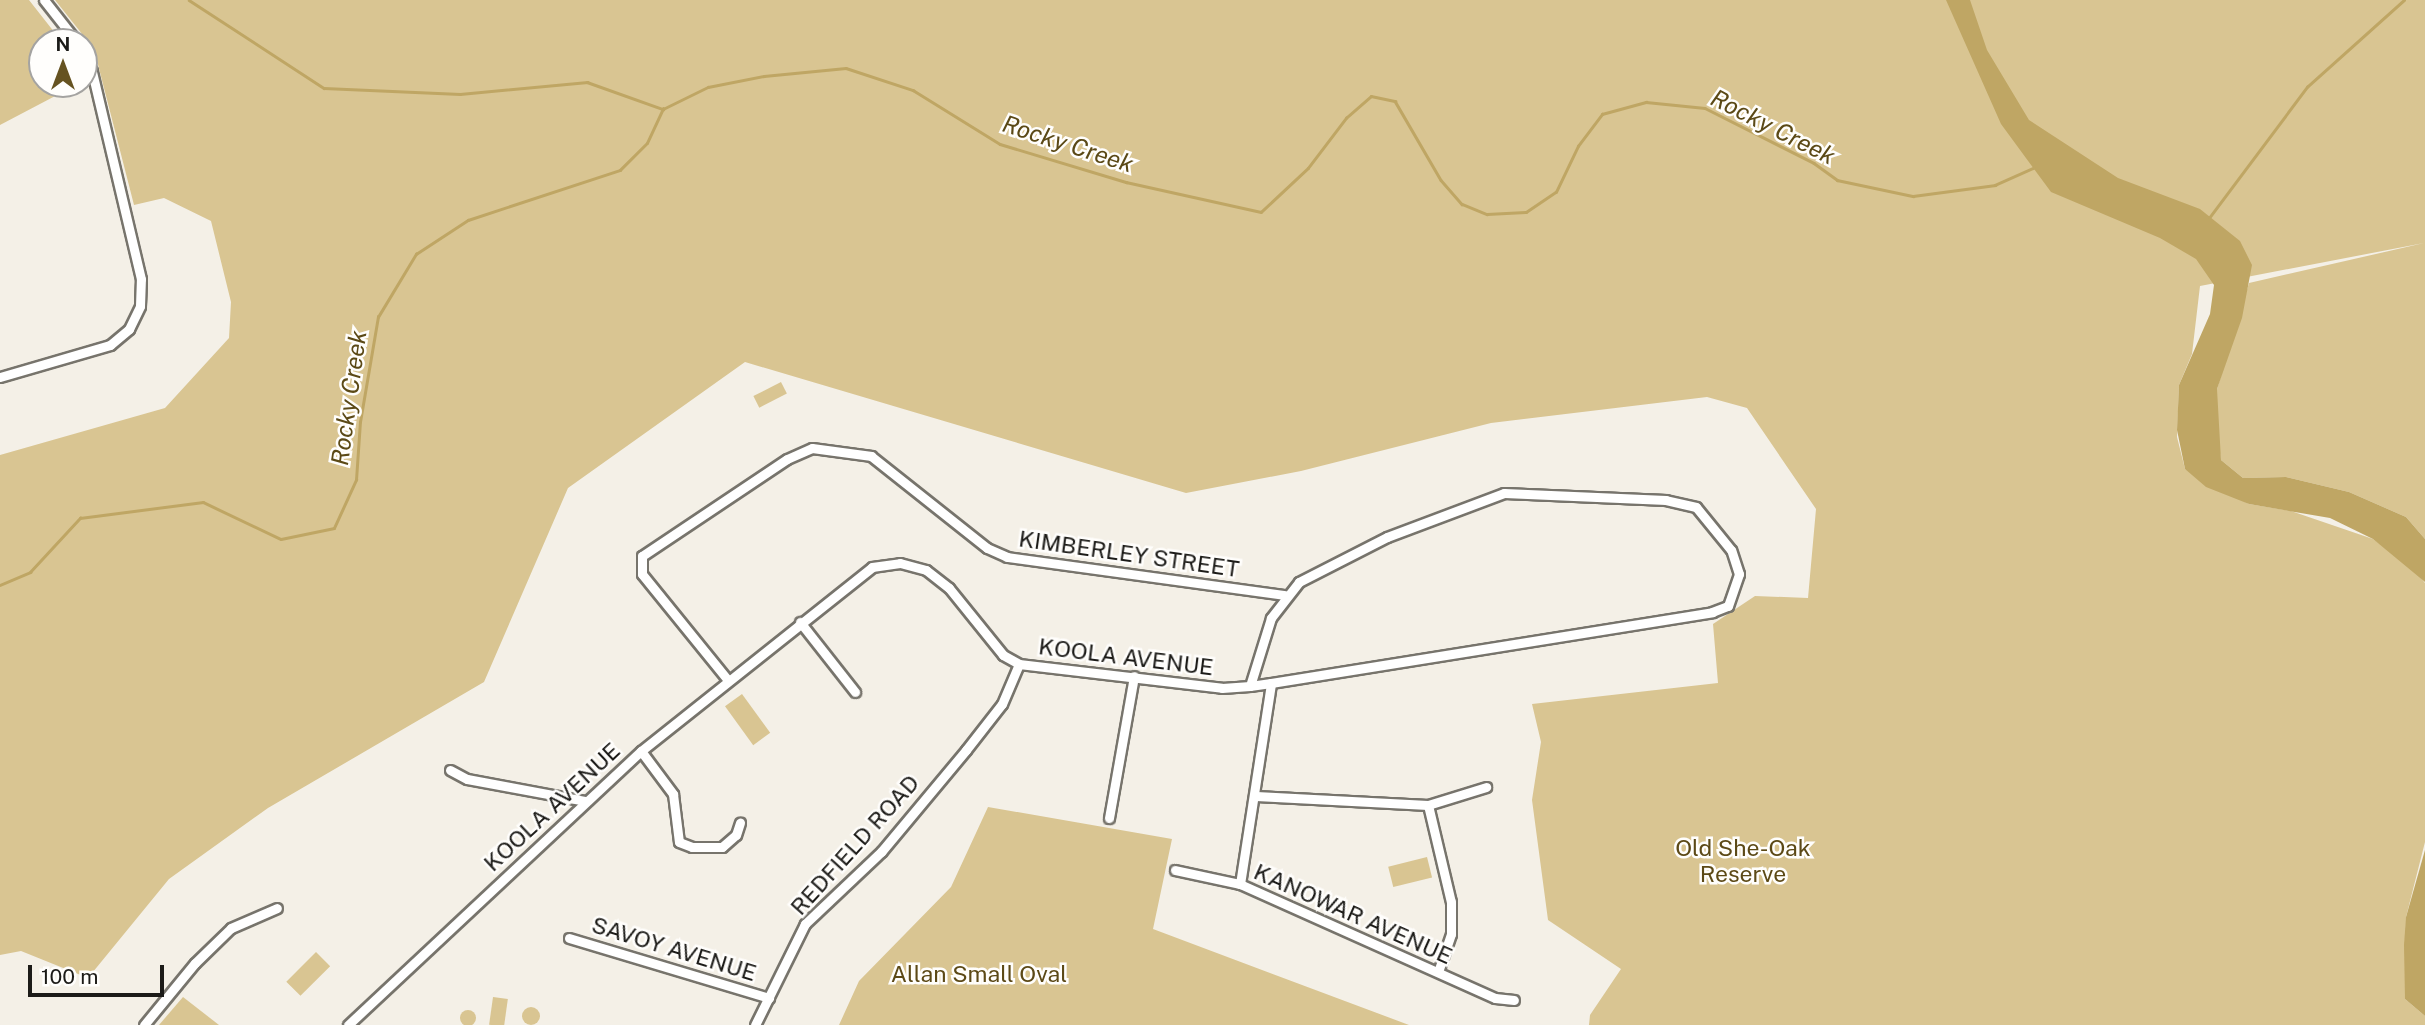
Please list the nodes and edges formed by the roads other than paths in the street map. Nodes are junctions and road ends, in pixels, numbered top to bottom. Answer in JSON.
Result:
{"nodes":[{"id":1,"x":44,"y":0,"type":"edge"},
{"id":2,"x":66,"y":28,"type":"edge"},
{"id":3,"x":98,"y":96,"type":"edge"},
{"id":4,"x":0,"y":377,"type":"edge"},
{"id":5,"x":1284,"y":595,"type":"junction"},
{"id":6,"x":800,"y":622,"type":"junction"},
{"id":7,"x":1019,"y":664,"type":"junction"},
{"id":8,"x":1134,"y":676,"type":"junction"},
{"id":9,"x":727,"y":679,"type":"junction"},
{"id":10,"x":1271,"y":682,"type":"junction"},
{"id":11,"x":1250,"y":686,"type":"junction"},
{"id":12,"x":855,"y":692,"type":"dead end"},
{"id":13,"x":641,"y":751,"type":"junction"},
{"id":14,"x":450,"y":770,"type":"dead end"},
{"id":15,"x":1486,"y":787,"type":"dead end"},
{"id":16,"x":1256,"y":796,"type":"junction"},
{"id":17,"x":586,"y":801,"type":"junction"},
{"id":18,"x":1428,"y":805,"type":"junction"},
{"id":19,"x":1109,"y":818,"type":"dead end"},
{"id":20,"x":740,"y":823,"type":"dead end"},
{"id":21,"x":1174,"y":870,"type":"dead end"},
{"id":22,"x":1240,"y":884,"type":"junction"},
{"id":23,"x":276,"y":908,"type":"dead end"},
{"id":24,"x":569,"y":937,"type":"dead end"},
{"id":25,"x":1438,"y":972,"type":"junction"},
{"id":26,"x":769,"y":998,"type":"junction"},
{"id":27,"x":1514,"y":1000,"type":"dead end"},
{"id":28,"x":144,"y":1025,"type":"edge"},
{"id":29,"x":348,"y":1025,"type":"edge"},
{"id":30,"x":755,"y":1025,"type":"edge"}],
"edges":[{"from":1,"to":2,"type":"street"},
{"from":3,"to":4,"type":"street"},
{"from":5,"to":9,"type":"street","name":"KIMBERLEY STREET"},
{"from":5,"to":10,"type":"street","name":"KOOLA AVENUE"},
{"from":5,"to":11,"type":"street"},
{"from":6,"to":7,"type":"street","name":"KOOLA AVENUE"},
{"from":6,"to":9,"type":"street","name":"KOOLA AVENUE"},
{"from":6,"to":12,"type":"street"},
{"from":7,"to":8,"type":"street","name":"KOOLA AVENUE"},
{"from":7,"to":26,"type":"street","name":"REDFIELD ROAD"},
{"from":8,"to":11,"type":"street","name":"KOOLA AVENUE"},
{"from":8,"to":19,"type":"street"},
{"from":9,"to":13,"type":"street","name":"KOOLA AVENUE"},
{"from":10,"to":11,"type":"street","name":"KOOLA AVENUE"},
{"from":10,"to":16,"type":"street"},
{"from":13,"to":17,"type":"street","name":"KOOLA AVENUE"},
{"from":13,"to":20,"type":"street"},
{"from":14,"to":17,"type":"street"},
{"from":15,"to":18,"type":"street"},
{"from":16,"to":18,"type":"street"},
{"from":16,"to":22,"type":"street"},
{"from":17,"to":29,"type":"street","name":"KOOLA AVENUE"},
{"from":18,"to":25,"type":"street"},
{"from":21,"to":22,"type":"street","name":"KANOWAR AVENUE"},
{"from":22,"to":25,"type":"street","name":"KANOWAR AVENUE"},
{"from":23,"to":28,"type":"street"},
{"from":24,"to":26,"type":"street","name":"SAVOY AVENUE"},
{"from":25,"to":27,"type":"street","name":"KANOWAR AVENUE"},
{"from":26,"to":30,"type":"street","name":"REDFIELD ROAD"}]}
